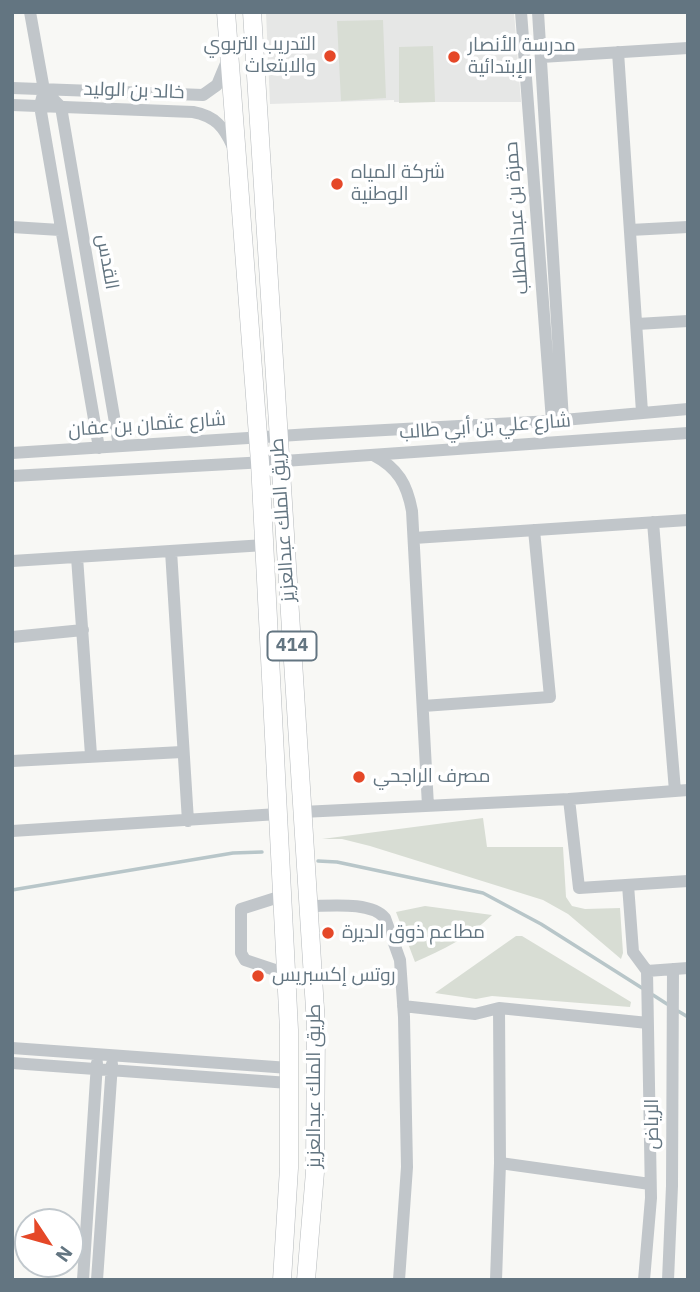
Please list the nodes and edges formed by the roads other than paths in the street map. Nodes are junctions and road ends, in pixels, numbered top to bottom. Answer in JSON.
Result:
{"nodes":[{"id":1,"x":30,"y":12,"type":"edge"},
{"id":2,"x":226,"y":12,"type":"edge"},
{"id":3,"x":252,"y":12,"type":"edge"},
{"id":4,"x":521,"y":12,"type":"edge"},
{"id":5,"x":537,"y":12,"type":"edge"},
{"id":6,"x":688,"y":48,"type":"edge"},
{"id":7,"x":618,"y":52,"type":"junction"},
{"id":8,"x":228,"y":54,"type":"junction"},
{"id":9,"x":541,"y":57,"type":"junction"},
{"id":10,"x":12,"y":88,"type":"edge"},
{"id":11,"x":44,"y":90,"type":"junction"},
{"id":12,"x":12,"y":105,"type":"edge"},
{"id":13,"x":40,"y":106,"type":"junction"},
{"id":14,"x":61,"y":107,"type":"junction"},
{"id":15,"x":235,"y":151,"type":"junction"},
{"id":16,"x":688,"y":226,"type":"edge"},
{"id":17,"x":12,"y":227,"type":"edge"},
{"id":18,"x":60,"y":230,"type":"junction"},
{"id":19,"x":630,"y":230,"type":"junction"},
{"id":20,"x":688,"y":321,"type":"edge"},
{"id":21,"x":637,"y":324,"type":"junction"},
{"id":22,"x":688,"y":409,"type":"edge"},
{"id":23,"x":642,"y":412,"type":"junction"},
{"id":24,"x":557,"y":421,"type":"junction"},
{"id":25,"x":688,"y":433,"type":"edge"},
{"id":26,"x":281,"y":436,"type":"junction"},
{"id":27,"x":258,"y":437,"type":"junction"},
{"id":28,"x":119,"y":446,"type":"junction"},
{"id":29,"x":99,"y":447,"type":"junction"},
{"id":30,"x":12,"y":453,"type":"edge"},
{"id":31,"x":372,"y":454,"type":"junction"},
{"id":32,"x":282,"y":461,"type":"junction"},
{"id":33,"x":260,"y":462,"type":"junction"},
{"id":34,"x":12,"y":476,"type":"edge"},
{"id":35,"x":688,"y":520,"type":"edge"},
{"id":36,"x":653,"y":522,"type":"junction"},
{"id":37,"x":534,"y":530,"type":"junction"},
{"id":38,"x":414,"y":538,"type":"junction"},
{"id":39,"x":265,"y":545,"type":"junction"},
{"id":40,"x":171,"y":551,"type":"junction"},
{"id":41,"x":76,"y":557,"type":"junction"},
{"id":42,"x":12,"y":561,"type":"edge"},
{"id":43,"x":83,"y":631,"type":"junction"},
{"id":44,"x":12,"y":637,"type":"edge"},
{"id":45,"x":423,"y":706,"type":"junction"},
{"id":46,"x":182,"y":752,"type":"junction"},
{"id":47,"x":92,"y":755,"type":"junction"},
{"id":48,"x":12,"y":761,"type":"edge"},
{"id":49,"x":681,"y":790,"type":"edge"},
{"id":50,"x":569,"y":799,"type":"junction"},
{"id":51,"x":428,"y":806,"type":"junction"},
{"id":52,"x":302,"y":812,"type":"junction"},
{"id":53,"x":278,"y":814,"type":"junction"},
{"id":54,"x":188,"y":821,"type":"junction"},
{"id":55,"x":12,"y":831,"type":"edge"},
{"id":56,"x":688,"y":881,"type":"edge"},
{"id":57,"x":628,"y":885,"type":"junction"},
{"id":58,"x":282,"y":896,"type":"junction"},
{"id":59,"x":309,"y":906,"type":"junction"},
{"id":60,"x":688,"y":968,"type":"edge"},
{"id":61,"x":673,"y":969,"type":"junction"},
{"id":62,"x":647,"y":971,"type":"junction"},
{"id":63,"x":286,"y":974,"type":"junction"},
{"id":64,"x":403,"y":1006,"type":"junction"},
{"id":65,"x":499,"y":1008,"type":"junction"},
{"id":66,"x":648,"y":1023,"type":"junction"},
{"id":67,"x":12,"y":1048,"type":"edge"},
{"id":68,"x":97,"y":1062,"type":"junction"},
{"id":69,"x":12,"y":1063,"type":"edge"},
{"id":70,"x":112,"y":1063,"type":"junction"},
{"id":71,"x":289,"y":1075,"type":"junction"},
{"id":72,"x":500,"y":1163,"type":"junction"},
{"id":73,"x":650,"y":1184,"type":"junction"},
{"id":74,"x":673,"y":1186,"type":"junction"},
{"id":75,"x":688,"y":1188,"type":"edge"},
{"id":76,"x":83,"y":1280,"type":"edge"},
{"id":77,"x":97,"y":1280,"type":"edge"},
{"id":78,"x":282,"y":1280,"type":"edge"},
{"id":79,"x":306,"y":1280,"type":"edge"},
{"id":80,"x":400,"y":1280,"type":"edge"},
{"id":81,"x":496,"y":1280,"type":"edge"},
{"id":82,"x":644,"y":1280,"type":"edge"},
{"id":83,"x":668,"y":1280,"type":"edge"}],
"edges":[{"from":1,"to":11,"type":"street","name":"القدس"},
{"from":2,"to":8,"type":"highway","name":"طريق الملك عبدالعزيز","number":"414"},
{"from":3,"to":26,"type":"highway","name":"طريق الملك عبدالعزيز","number":"414"},
{"from":4,"to":24,"type":"street","name":"حمزة بن عبدالمطلب"},
{"from":5,"to":9,"type":"street","name":"حمزة بن عبدالمطلب"},
{"from":6,"to":7,"type":"street"},
{"from":7,"to":9,"type":"street"},
{"from":7,"to":19,"type":"street"},
{"from":8,"to":11,"type":"street","name":"خالد بن الوليد"},
{"from":8,"to":15,"type":"highway","name":"طريق الملك عبدالعزيز","number":"414"},
{"from":9,"to":24,"type":"street","name":"حمزة بن عبدالمطلب"},
{"from":10,"to":11,"type":"street","name":"خالد بن الوليد"},
{"from":11,"to":13,"type":"street","name":"القدس"},
{"from":11,"to":14,"type":"street"},
{"from":12,"to":13,"type":"street","name":"خالد بن الوليد"},
{"from":13,"to":14,"type":"street","name":"خالد بن الوليد"},
{"from":13,"to":18,"type":"street","name":"القدس"},
{"from":14,"to":15,"type":"street","name":"خالد بن الوليد"},
{"from":14,"to":28,"type":"street","name":"القدس"},
{"from":15,"to":27,"type":"highway","name":"طريق الملك عبدالعزيز","number":"414"},
{"from":16,"to":19,"type":"street"},
{"from":17,"to":18,"type":"street"},
{"from":18,"to":29,"type":"street","name":"القدس"},
{"from":19,"to":21,"type":"street"},
{"from":20,"to":21,"type":"street"},
{"from":21,"to":23,"type":"street"},
{"from":22,"to":23,"type":"street","name":"شارع علي بن أبي طالب"},
{"from":23,"to":24,"type":"street","name":"شارع علي بن أبي طالب"},
{"from":24,"to":26,"type":"street","name":"شارع علي بن أبي طالب"},
{"from":25,"to":31,"type":"street","name":"شارع علي بن أبي طالب"},
{"from":26,"to":27,"type":"street","name":"شارع عثمان بن عفان"},
{"from":26,"to":32,"type":"highway","name":"طريق الملك عبدالعزيز","number":"414"},
{"from":27,"to":28,"type":"street","name":"شارع عثمان بن عفان"},
{"from":27,"to":33,"type":"highway","name":"طريق الملك عبدالعزيز","number":"414"},
{"from":28,"to":29,"type":"street","name":"شارع عثمان بن عفان"},
{"from":29,"to":30,"type":"street","name":"شارع عثمان بن عفان"},
{"from":31,"to":32,"type":"street","name":"شارع علي بن أبي طالب"},
{"from":31,"to":38,"type":"street"},
{"from":32,"to":33,"type":"street"},
{"from":32,"to":52,"type":"highway","name":"طريق الملك عبدالعزيز","number":"414"},
{"from":33,"to":34,"type":"street"},
{"from":33,"to":39,"type":"highway","name":"طريق الملك عبدالعزيز","number":"414"},
{"from":35,"to":36,"type":"street"},
{"from":36,"to":37,"type":"street"},
{"from":36,"to":49,"type":"street"},
{"from":37,"to":38,"type":"street"},
{"from":37,"to":45,"type":"street"},
{"from":38,"to":45,"type":"street"},
{"from":39,"to":40,"type":"street"},
{"from":39,"to":53,"type":"highway","name":"طريق الملك عبدالعزيز","number":"414"},
{"from":40,"to":41,"type":"street"},
{"from":40,"to":46,"type":"street"},
{"from":41,"to":42,"type":"street"},
{"from":41,"to":43,"type":"street"},
{"from":43,"to":44,"type":"street"},
{"from":43,"to":47,"type":"street"},
{"from":45,"to":51,"type":"street"},
{"from":46,"to":47,"type":"street"},
{"from":46,"to":54,"type":"street"},
{"from":47,"to":48,"type":"street"},
{"from":49,"to":50,"type":"street"},
{"from":50,"to":51,"type":"street"},
{"from":50,"to":57,"type":"street"},
{"from":51,"to":52,"type":"street"},
{"from":52,"to":59,"type":"highway","name":"طريق الملك عبدالعزيز","number":"414"},
{"from":53,"to":54,"type":"street"},
{"from":53,"to":58,"type":"highway","name":"طريق الملك عبدالعزيز","number":"414"},
{"from":54,"to":55,"type":"street"},
{"from":56,"to":57,"type":"street"},
{"from":57,"to":62,"type":"street"},
{"from":58,"to":63,"type":"highway","name":"طريق الملك عبدالعزيز","number":"414"},
{"from":58,"to":63,"type":"street"},
{"from":59,"to":64,"type":"street"},
{"from":59,"to":79,"type":"highway","name":"طريق الملك عبدالعزيز","number":"414"},
{"from":60,"to":61,"type":"street"},
{"from":61,"to":62,"type":"street"},
{"from":61,"to":74,"type":"street","name":"الرياض"},
{"from":62,"to":66,"type":"street","name":"الرياض"},
{"from":63,"to":71,"type":"highway","name":"طريق الملك عبدالعزيز","number":"414"},
{"from":64,"to":65,"type":"street"},
{"from":64,"to":80,"type":"street"},
{"from":65,"to":66,"type":"street"},
{"from":65,"to":72,"type":"street"},
{"from":66,"to":73,"type":"street","name":"الرياض"},
{"from":67,"to":68,"type":"street"},
{"from":68,"to":69,"type":"street"},
{"from":68,"to":70,"type":"street"},
{"from":68,"to":76,"type":"street"},
{"from":70,"to":71,"type":"street"},
{"from":70,"to":77,"type":"street"},
{"from":71,"to":78,"type":"highway","name":"طريق الملك عبدالعزيز","number":"414"},
{"from":72,"to":73,"type":"street"},
{"from":72,"to":81,"type":"street"},
{"from":73,"to":82,"type":"street","name":"الرياض"},
{"from":74,"to":75,"type":"street"},
{"from":74,"to":83,"type":"street","name":"الرياض"}]}
